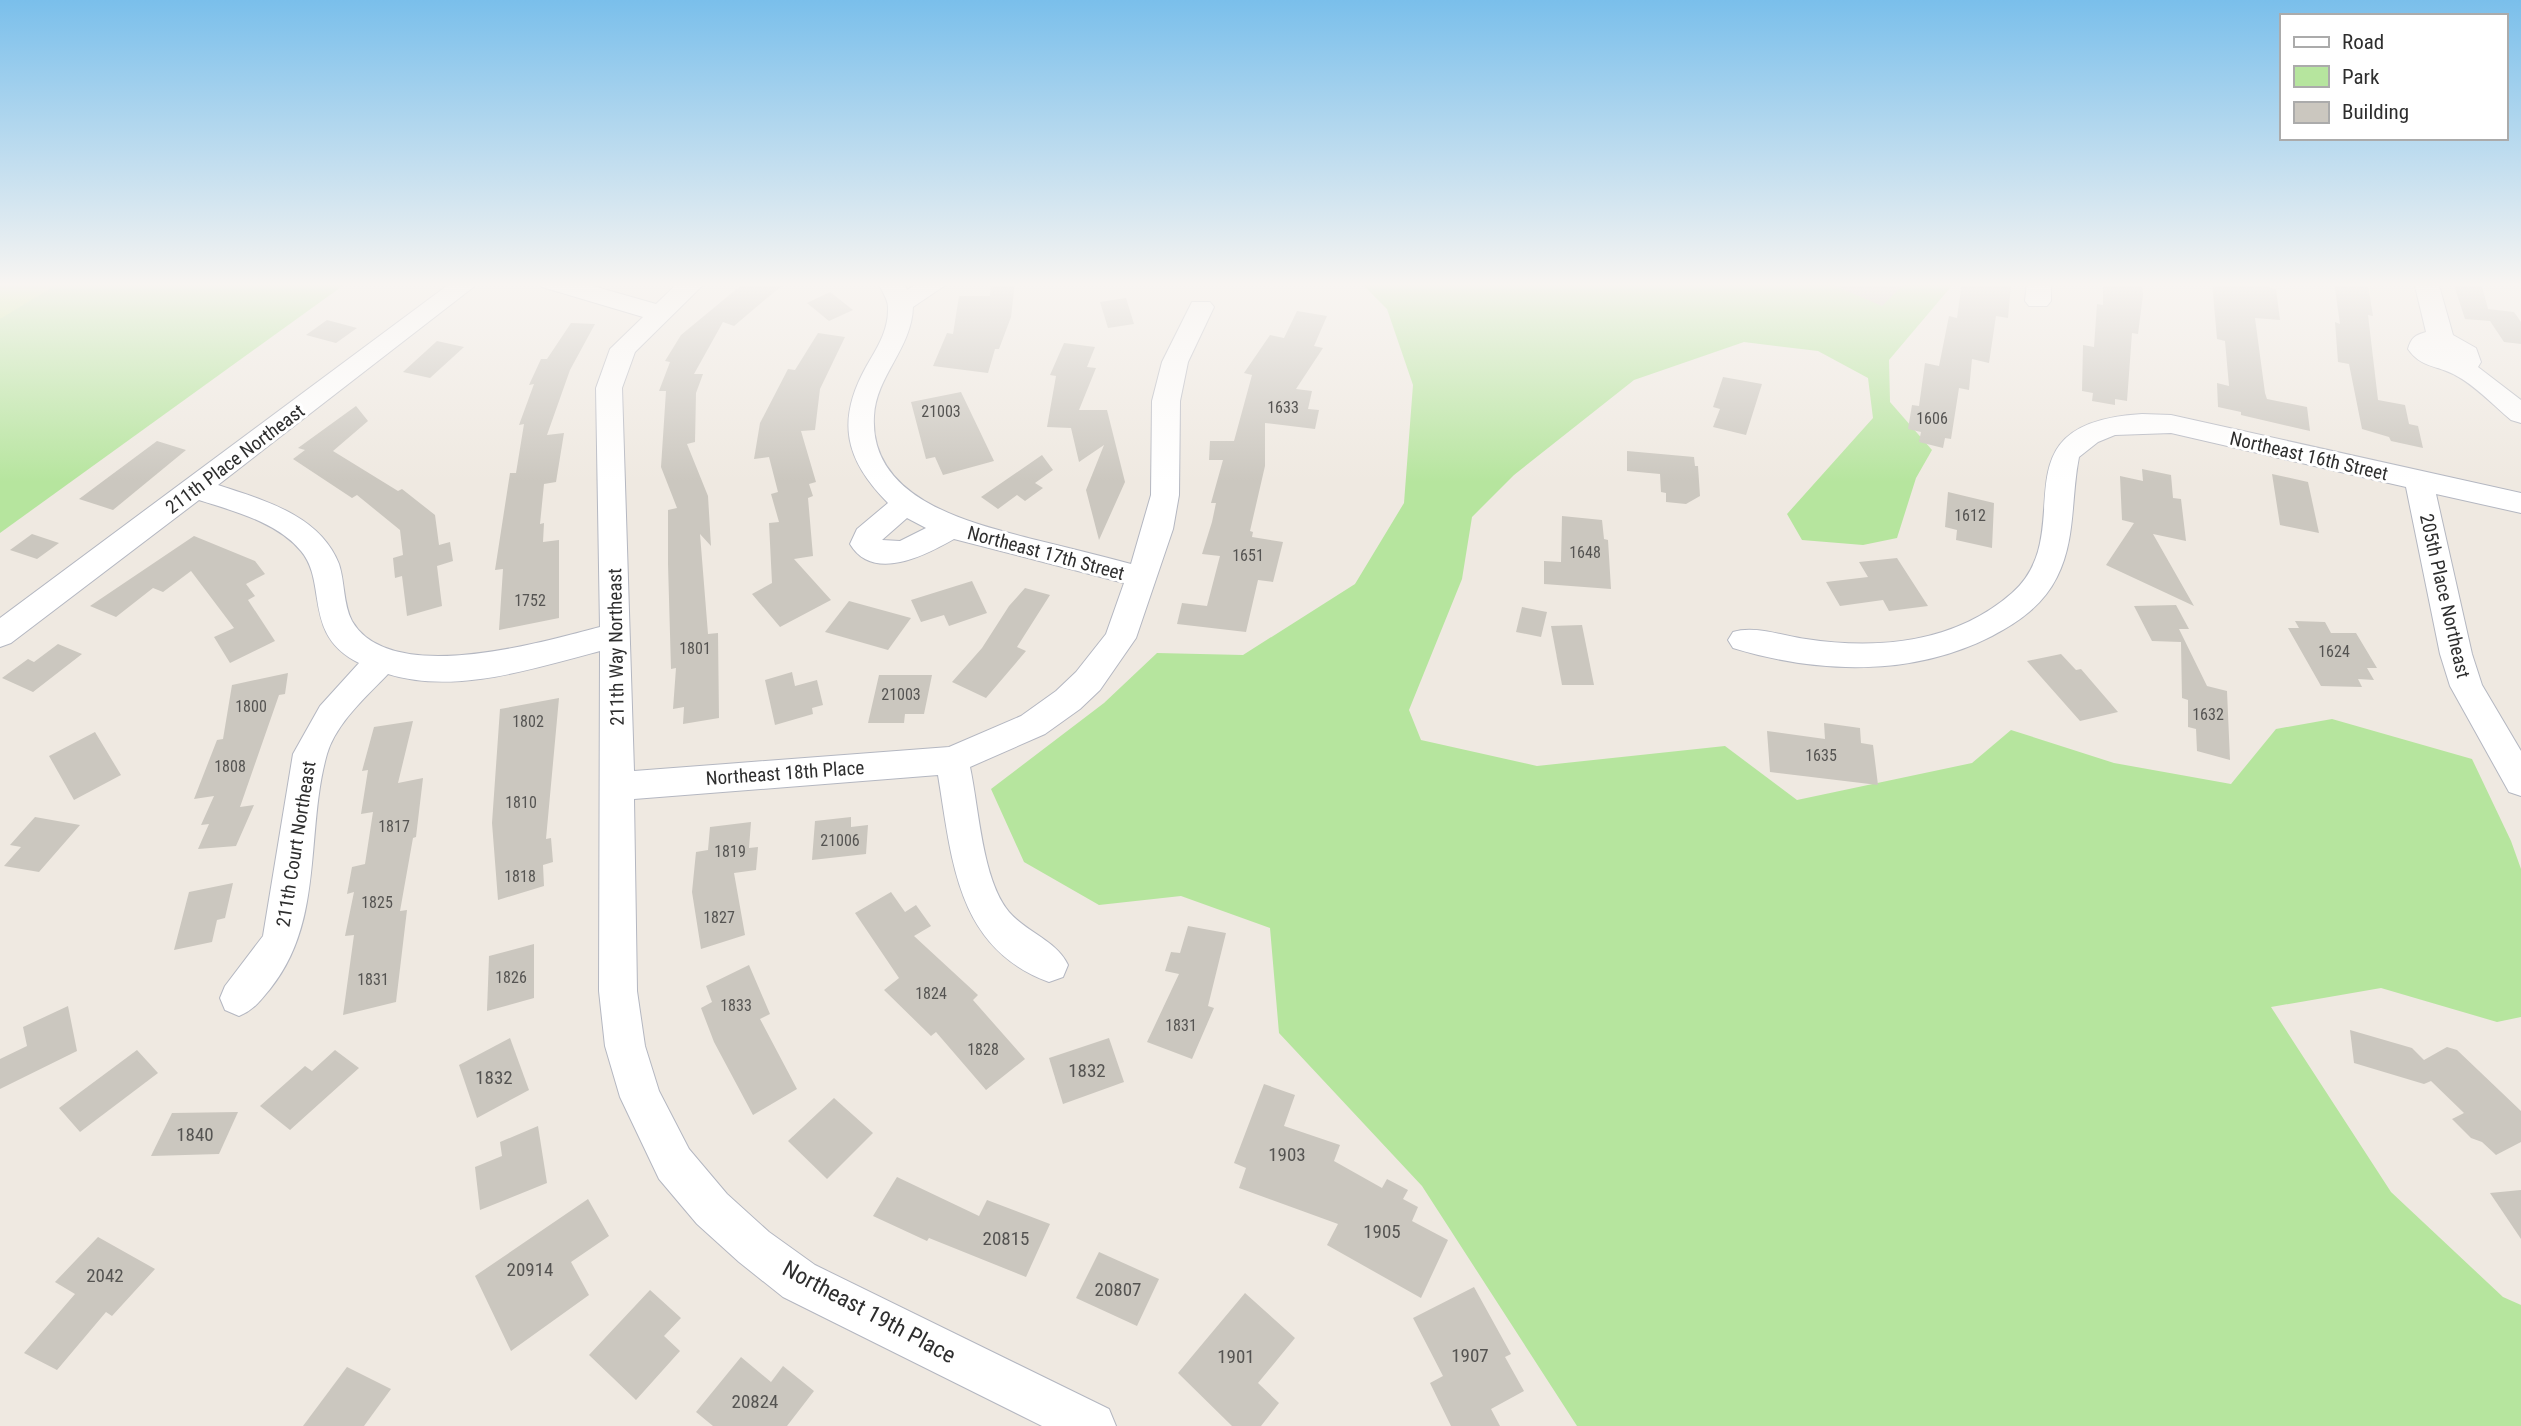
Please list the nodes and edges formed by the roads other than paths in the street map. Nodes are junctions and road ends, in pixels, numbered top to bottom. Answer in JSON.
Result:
{"nodes":[{"id":1,"x":380,"y":349,"type":"edge"},
{"id":2,"x":623,"y":349,"type":"edge"},
{"id":3,"x":888,"y":349,"type":"edge"},
{"id":4,"x":1181,"y":349,"type":"edge"},
{"id":5,"x":2461,"y":349,"type":"edge"},
{"id":6,"x":2521,"y":414,"type":"edge"},
{"id":7,"x":2419,"y":480,"type":"junction"},
{"id":8,"x":197,"y":488,"type":"junction"},
{"id":9,"x":906,"y":503,"type":"junction"},
{"id":10,"x":2521,"y":503,"type":"edge"},
{"id":11,"x":951,"y":528,"type":"junction"},
{"id":12,"x":1141,"y":577,"type":"junction"},
{"id":13,"x":0,"y":635,"type":"edge"},
{"id":14,"x":616,"y":635,"type":"junction"},
{"id":15,"x":1744,"y":640,"type":"dead end"},
{"id":16,"x":383,"y":659,"type":"junction"},
{"id":17,"x":952,"y":760,"type":"junction"},
{"id":18,"x":2521,"y":782,"type":"edge"},
{"id":19,"x":618,"y":786,"type":"junction"},
{"id":20,"x":1049,"y":965,"type":"dead end"},
{"id":21,"x":239,"y":999,"type":"dead end"},
{"id":22,"x":625,"y":1046,"type":"joint"},
{"id":23,"x":1092,"y":1426,"type":"edge"}],
"edges":[{"from":1,"to":8,"type":"street","name":"211th Place Northeast"},
{"from":2,"to":14,"type":"street","name":"211th Way Northeast"},
{"from":3,"to":9,"type":"street","name":"Northeast 17th Street"},
{"from":4,"to":12,"type":"street","name":"Northeast 18th Place"},
{"from":5,"to":6,"type":"street"},
{"from":7,"to":10,"type":"street","name":"Northeast 16th Street"},
{"from":7,"to":15,"type":"street","name":"Northeast 16th Street"},
{"from":7,"to":18,"type":"street","name":"205th Place Northeast"},
{"from":8,"to":13,"type":"street","name":"211th Place Northeast"},
{"from":8,"to":16,"type":"street"},
{"from":9,"to":11,"type":"street","name":"Northeast 17th Street"},
{"from":9,"to":11,"type":"street","name":"Northeast 17th Street"},
{"from":11,"to":12,"type":"street","name":"Northeast 17th Street"},
{"from":12,"to":17,"type":"street","name":"Northeast 18th Place"},
{"from":14,"to":16,"type":"street"},
{"from":14,"to":19,"type":"street","name":"211th Way Northeast"},
{"from":16,"to":21,"type":"street","name":"211th Court Northeast"},
{"from":17,"to":19,"type":"street","name":"Northeast 18th Place"},
{"from":17,"to":20,"type":"street"},
{"from":19,"to":22,"type":"street","name":"211th Way Northeast"},
{"from":22,"to":23,"type":"street","name":"Northeast 19th Place"}]}
